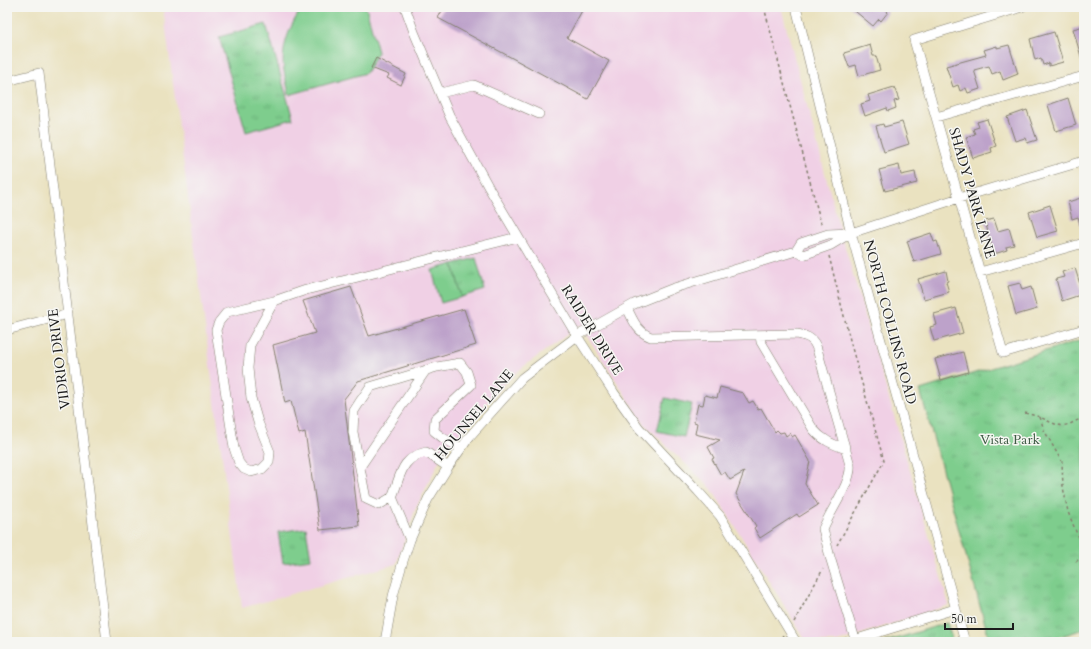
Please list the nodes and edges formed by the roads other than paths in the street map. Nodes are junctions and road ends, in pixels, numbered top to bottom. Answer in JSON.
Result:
{"nodes":[{"id":1,"x":405,"y":7,"type":"edge"},
{"id":2,"x":796,"y":7,"type":"edge"},
{"id":3,"x":1022,"y":7,"type":"edge"},
{"id":4,"x":1084,"y":76,"type":"edge"},
{"id":5,"x":7,"y":81,"type":"edge"},
{"id":6,"x":440,"y":93,"type":"junction"},
{"id":7,"x":539,"y":114,"type":"dead end"},
{"id":8,"x":936,"y":117,"type":"junction"},
{"id":9,"x":1084,"y":161,"type":"edge"},
{"id":10,"x":959,"y":198,"type":"junction"},
{"id":11,"x":851,"y":233,"type":"junction"},
{"id":12,"x":518,"y":237,"type":"junction"},
{"id":13,"x":1084,"y":243,"type":"edge"},
{"id":14,"x":796,"y":251,"type":"junction"},
{"id":15,"x":980,"y":272,"type":"junction"},
{"id":16,"x":274,"y":301,"type":"junction"},
{"id":17,"x":627,"y":308,"type":"junction"},
{"id":18,"x":68,"y":314,"type":"junction"},
{"id":19,"x":1084,"y":329,"type":"edge"},
{"id":20,"x":7,"y":330,"type":"edge"},
{"id":21,"x":760,"y":335,"type":"junction"},
{"id":22,"x":577,"y":336,"type":"junction"},
{"id":23,"x":426,"y":370,"type":"junction"},
{"id":24,"x":461,"y":448,"type":"junction"},
{"id":25,"x":846,"y":449,"type":"junction"},
{"id":26,"x":360,"y":467,"type":"junction"},
{"id":27,"x":448,"y":467,"type":"junction"},
{"id":28,"x":392,"y":498,"type":"junction"},
{"id":29,"x":410,"y":540,"type":"junction"},
{"id":30,"x":955,"y":609,"type":"junction"},
{"id":31,"x":851,"y":641,"type":"edge"},
{"id":32,"x":107,"y":642,"type":"edge"},
{"id":33,"x":385,"y":642,"type":"edge"},
{"id":34,"x":796,"y":642,"type":"edge"},
{"id":35,"x":965,"y":642,"type":"edge"}],
"edges":[{"from":1,"to":6,"type":"street","name":"RAIDER DRIVE"},
{"from":2,"to":11,"type":"street","name":"NORTH COLLINS ROAD"},
{"from":3,"to":8,"type":"street","name":"SHADY PARK LANE"},
{"from":4,"to":8,"type":"street"},
{"from":5,"to":18,"type":"street","name":"VIDRIO DRIVE"},
{"from":6,"to":7,"type":"street"},
{"from":6,"to":12,"type":"street","name":"RAIDER DRIVE"},
{"from":8,"to":10,"type":"street","name":"SHADY PARK LANE"},
{"from":9,"to":10,"type":"street"},
{"from":10,"to":11,"type":"street"},
{"from":10,"to":15,"type":"street","name":"SHADY PARK LANE"},
{"from":11,"to":14,"type":"street","name":"HOUNSEL LANE"},
{"from":11,"to":14,"type":"street","name":"HOUNSEL LANE"},
{"from":11,"to":30,"type":"street","name":"NORTH COLLINS ROAD"},
{"from":12,"to":16,"type":"street"},
{"from":12,"to":22,"type":"street","name":"RAIDER DRIVE"},
{"from":13,"to":15,"type":"street"},
{"from":14,"to":17,"type":"street","name":"HOUNSEL LANE"},
{"from":15,"to":19,"type":"street","name":"SHADY PARK LANE"},
{"from":16,"to":16,"type":"street"},
{"from":17,"to":21,"type":"street"},
{"from":17,"to":22,"type":"street","name":"HOUNSEL LANE"},
{"from":18,"to":20,"type":"street"},
{"from":18,"to":32,"type":"street","name":"VIDRIO DRIVE"},
{"from":21,"to":25,"type":"street"},
{"from":21,"to":25,"type":"street"},
{"from":22,"to":24,"type":"street","name":"HOUNSEL LANE"},
{"from":22,"to":34,"type":"street","name":"RAIDER DRIVE"},
{"from":23,"to":24,"type":"street"},
{"from":23,"to":26,"type":"street"},
{"from":23,"to":26,"type":"street"},
{"from":24,"to":27,"type":"street","name":"HOUNSEL LANE"},
{"from":25,"to":31,"type":"street"},
{"from":26,"to":28,"type":"street"},
{"from":27,"to":28,"type":"street"},
{"from":27,"to":29,"type":"street","name":"HOUNSEL LANE"},
{"from":28,"to":29,"type":"street"},
{"from":29,"to":33,"type":"street","name":"HOUNSEL LANE"},
{"from":30,"to":31,"type":"street"},
{"from":30,"to":35,"type":"street","name":"NORTH COLLINS ROAD"}]}
